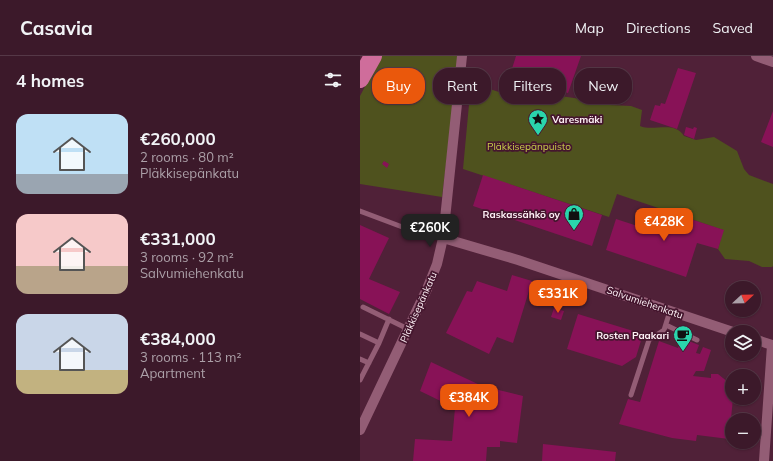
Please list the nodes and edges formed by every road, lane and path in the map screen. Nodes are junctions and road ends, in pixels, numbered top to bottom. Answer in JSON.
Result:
{"nodes":[{"id":1,"x":373,"y":56,"type":"edge"},
{"id":2,"x":462,"y":56,"type":"edge"},
{"id":3,"x":756,"y":56,"type":"edge"},
{"id":4,"x":773,"y":62,"type":"edge"},
{"id":5,"x":360,"y":79,"type":"edge"},
{"id":6,"x":360,"y":211,"type":"edge"},
{"id":7,"x":443,"y":238,"type":"junction"},
{"id":8,"x":364,"y":307,"type":"dead end"},
{"id":9,"x":670,"y":311,"type":"junction"},
{"id":10,"x":389,"y":319,"type":"junction"},
{"id":11,"x":666,"y":324,"type":"junction"},
{"id":12,"x":408,"y":329,"type":"junction"},
{"id":13,"x":725,"y":329,"type":"edge"},
{"id":14,"x":360,"y":334,"type":"edge"},
{"id":15,"x":697,"y":340,"type":"dead end"},
{"id":16,"x":761,"y":341,"type":"edge"},
{"id":17,"x":379,"y":343,"type":"junction"},
{"id":18,"x":772,"y":345,"type":"edge"},
{"id":19,"x":360,"y":359,"type":"edge"},
{"id":20,"x":369,"y":363,"type":"junction"},
{"id":21,"x":360,"y":380,"type":"edge"},
{"id":22,"x":631,"y":395,"type":"dead end"},
{"id":23,"x":361,"y":428,"type":"edge"},
{"id":24,"x":769,"y":436,"type":"edge"},
{"id":25,"x":764,"y":461,"type":"edge"}],
"edges":[{"from":1,"to":5,"type":"highway"},
{"from":2,"to":7,"type":"street","name":"Pläkkisepänkatu"},
{"from":3,"to":4,"type":"street"},
{"from":6,"to":7,"type":"lane"},
{"from":7,"to":9,"type":"street","name":"Salvumiehenkatu"},
{"from":7,"to":12,"type":"street","name":"Pläkkisepänkatu"},
{"from":8,"to":10,"type":"lane"},
{"from":9,"to":11,"type":"lane"},
{"from":9,"to":13,"type":"street","name":"Salvumiehenkatu"},
{"from":10,"to":12,"type":"lane"},
{"from":10,"to":17,"type":"lane"},
{"from":11,"to":15,"type":"lane"},
{"from":11,"to":22,"type":"lane"},
{"from":12,"to":23,"type":"street","name":"Pläkkisepänkatu"},
{"from":14,"to":17,"type":"lane"},
{"from":16,"to":18,"type":"street"},
{"from":17,"to":20,"type":"lane"},
{"from":18,"to":24,"type":"street"},
{"from":19,"to":20,"type":"lane"},
{"from":20,"to":21,"type":"lane"},
{"from":24,"to":25,"type":"street"}]}
